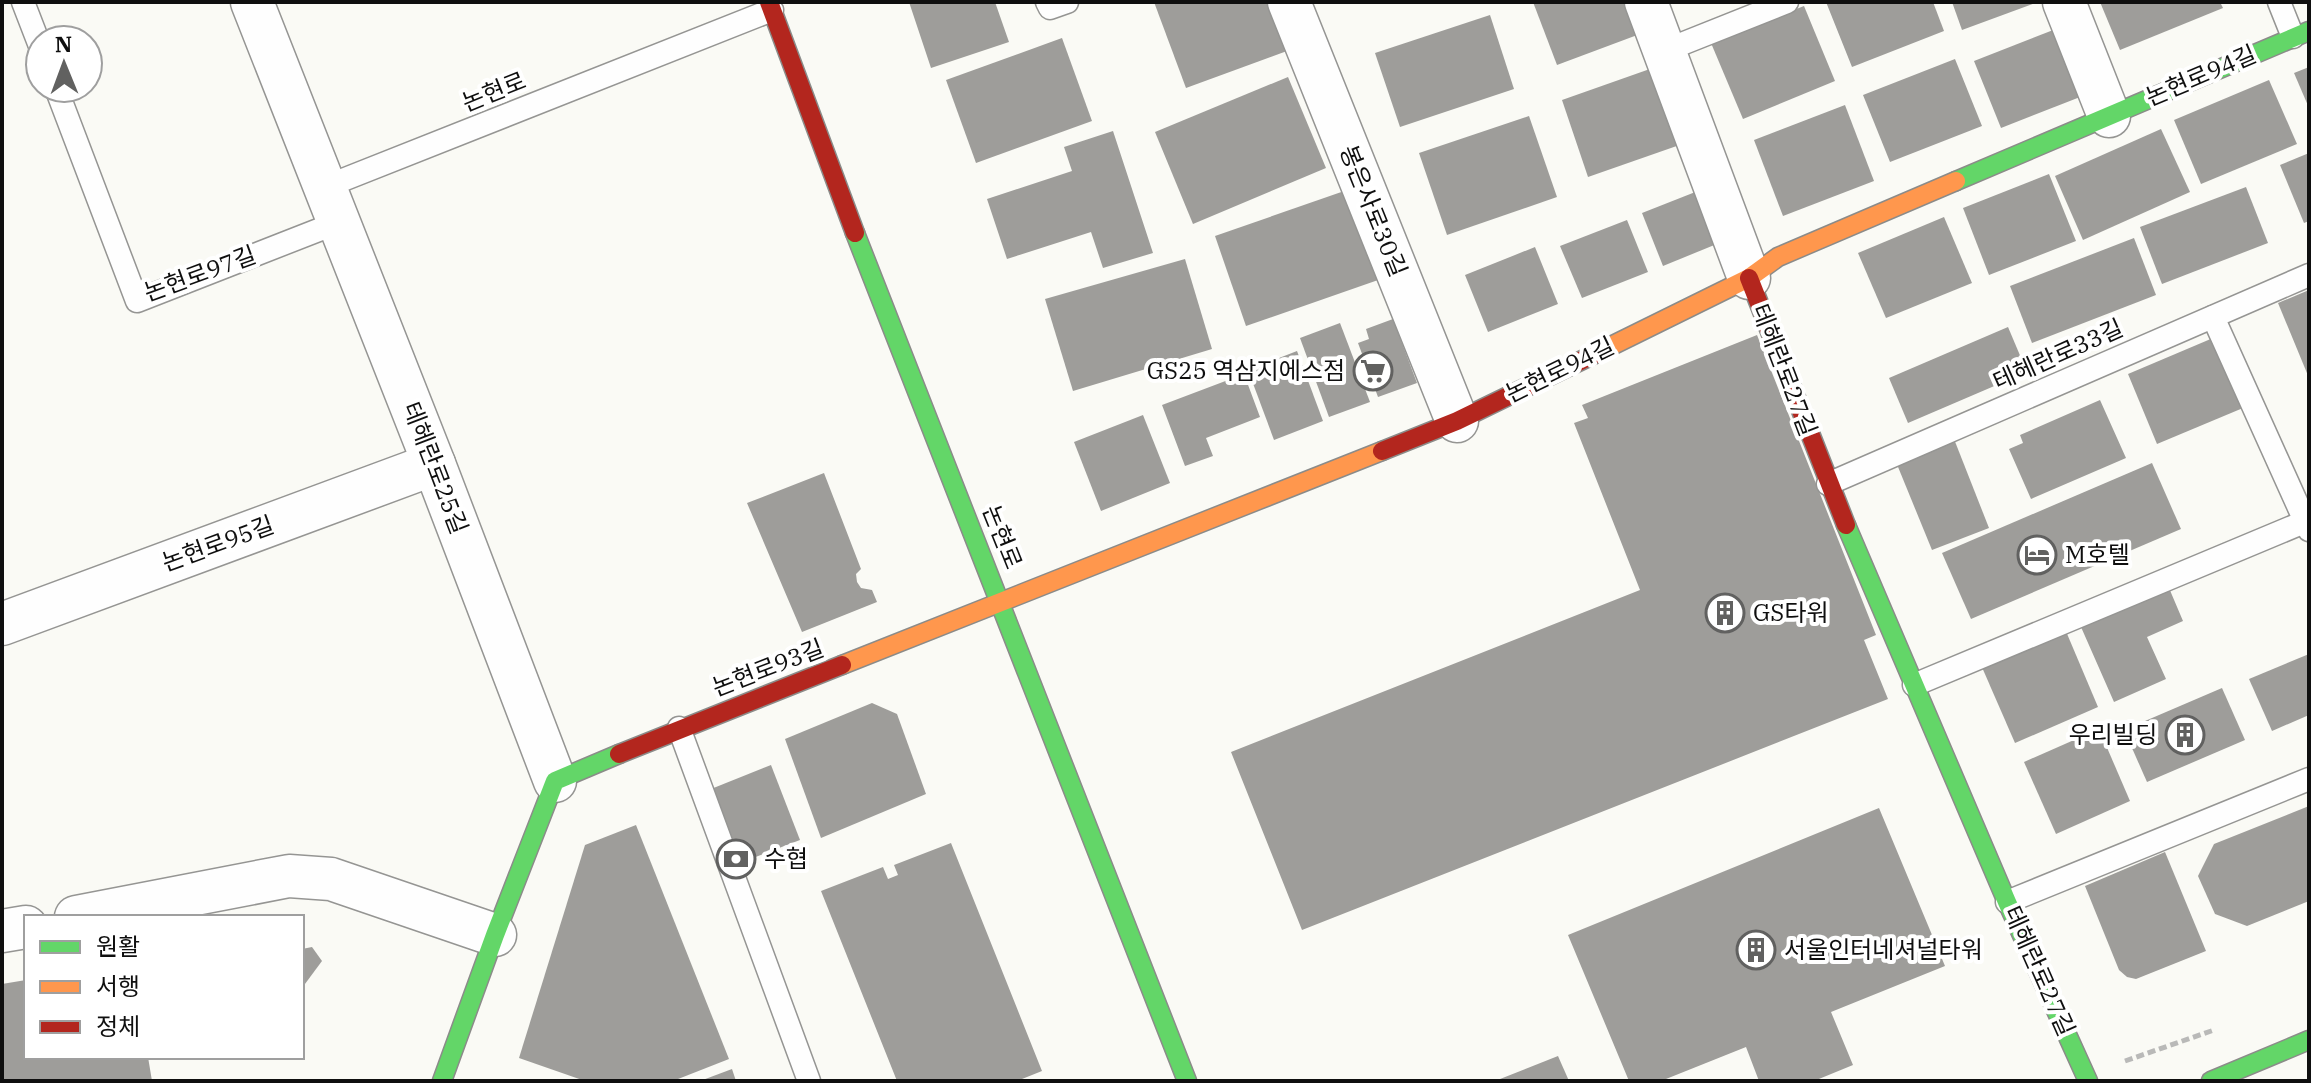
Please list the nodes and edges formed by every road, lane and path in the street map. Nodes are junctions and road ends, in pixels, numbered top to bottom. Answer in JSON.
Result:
{"nodes":[{"id":1,"x":23,"y":2,"type":"edge"},
{"id":2,"x":252,"y":2,"type":"edge"},
{"id":3,"x":1047,"y":2,"type":"edge"},
{"id":4,"x":1067,"y":2,"type":"edge"},
{"id":5,"x":1289,"y":2,"type":"edge"},
{"id":6,"x":1646,"y":2,"type":"edge"},
{"id":7,"x":1787,"y":2,"type":"edge"},
{"id":8,"x":2064,"y":2,"type":"edge"},
{"id":9,"x":2279,"y":2,"type":"edge"},
{"id":10,"x":771,"y":6,"type":"edge"},
{"id":11,"x":32,"y":24,"type":"edge"},
{"id":12,"x":2301,"y":34,"type":"edge"},
{"id":13,"x":1664,"y":51,"type":"junction"},
{"id":14,"x":62,"y":104,"type":"edge"},
{"id":15,"x":2109,"y":116,"type":"junction"},
{"id":16,"x":332,"y":204,"type":"junction"},
{"id":17,"x":2309,"y":275,"type":"edge"},
{"id":18,"x":1749,"y":278,"type":"junction"},
{"id":19,"x":2213,"y":317,"type":"junction"},
{"id":20,"x":1457,"y":421,"type":"junction"},
{"id":21,"x":434,"y":464,"type":"junction"},
{"id":22,"x":1828,"y":484,"type":"junction"},
{"id":23,"x":2308,"y":524,"type":"edge"},
{"id":24,"x":1001,"y":603,"type":"junction"},
{"id":25,"x":4,"y":619,"type":"edge"},
{"id":26,"x":1914,"y":685,"type":"junction"},
{"id":27,"x":679,"y":728,"type":"junction"},
{"id":28,"x":2309,"y":779,"type":"edge"},
{"id":29,"x":555,"y":781,"type":"junction"},
{"id":30,"x":2007,"y":902,"type":"junction"},
{"id":31,"x":86,"y":915,"type":"edge"},
{"id":32,"x":24,"y":927,"type":"edge"},
{"id":33,"x":2,"y":931,"type":"edge"},
{"id":34,"x":495,"y":935,"type":"junction"},
{"id":35,"x":2219,"y":1029,"type":"dead end"},
{"id":36,"x":2309,"y":1040,"type":"edge"},
{"id":37,"x":2086,"y":1078,"type":"edge"},
{"id":38,"x":442,"y":1081,"type":"edge"},
{"id":39,"x":809,"y":1081,"type":"edge"},
{"id":40,"x":1187,"y":1081,"type":"edge"},
{"id":41,"x":2211,"y":1081,"type":"edge"}],
"edges":[{"from":1,"to":11,"type":"lane"},
{"from":2,"to":16,"type":"street","name":"테헤란로25길"},
{"from":3,"to":4,"type":"lane"},
{"from":5,"to":20,"type":"street","name":"봉은사로30길"},
{"from":6,"to":13,"type":"street","name":"테헤란로27길"},
{"from":7,"to":13,"type":"lane"},
{"from":8,"to":15,"type":"street"},
{"from":9,"to":12,"type":"lane","name":"논현로94길"},
{"from":10,"to":16,"type":"lane","name":"논현로"},
{"from":10,"to":24,"type":"street","name":"논현로"},
{"from":12,"to":15,"type":"street","name":"논현로94길"},
{"from":13,"to":18,"type":"street","name":"테헤란로27길"},
{"from":14,"to":16,"type":"lane","name":"논현로97길"},
{"from":15,"to":18,"type":"street","name":"논현로94길"},
{"from":16,"to":21,"type":"street","name":"테헤란로25길"},
{"from":17,"to":19,"type":"lane","name":"테헤란로33길"},
{"from":18,"to":20,"type":"street","name":"논현로94길"},
{"from":18,"to":22,"type":"street","name":"테헤란로27길"},
{"from":19,"to":22,"type":"lane","name":"테헤란로33길"},
{"from":19,"to":23,"type":"lane"},
{"from":20,"to":24,"type":"street","name":"논현로94길"},
{"from":21,"to":25,"type":"street","name":"논현로95길"},
{"from":21,"to":29,"type":"street","name":"테헤란로25길"},
{"from":22,"to":26,"type":"street","name":"테헤란로27길"},
{"from":23,"to":26,"type":"lane"},
{"from":24,"to":27,"type":"street","name":"논현로93길"},
{"from":24,"to":40,"type":"street","name":"논현로"},
{"from":26,"to":30,"type":"street","name":"테헤란로27길"},
{"from":27,"to":29,"type":"street","name":"논현로93길"},
{"from":27,"to":39,"type":"lane"},
{"from":28,"to":30,"type":"lane"},
{"from":29,"to":34,"type":"street"},
{"from":30,"to":37,"type":"street","name":"테헤란로27길"},
{"from":31,"to":34,"type":"street"},
{"from":32,"to":33,"type":"street"},
{"from":34,"to":38,"type":"street"},
{"from":35,"to":37,"type":"path"},
{"from":36,"to":41,"type":"street"}]}
